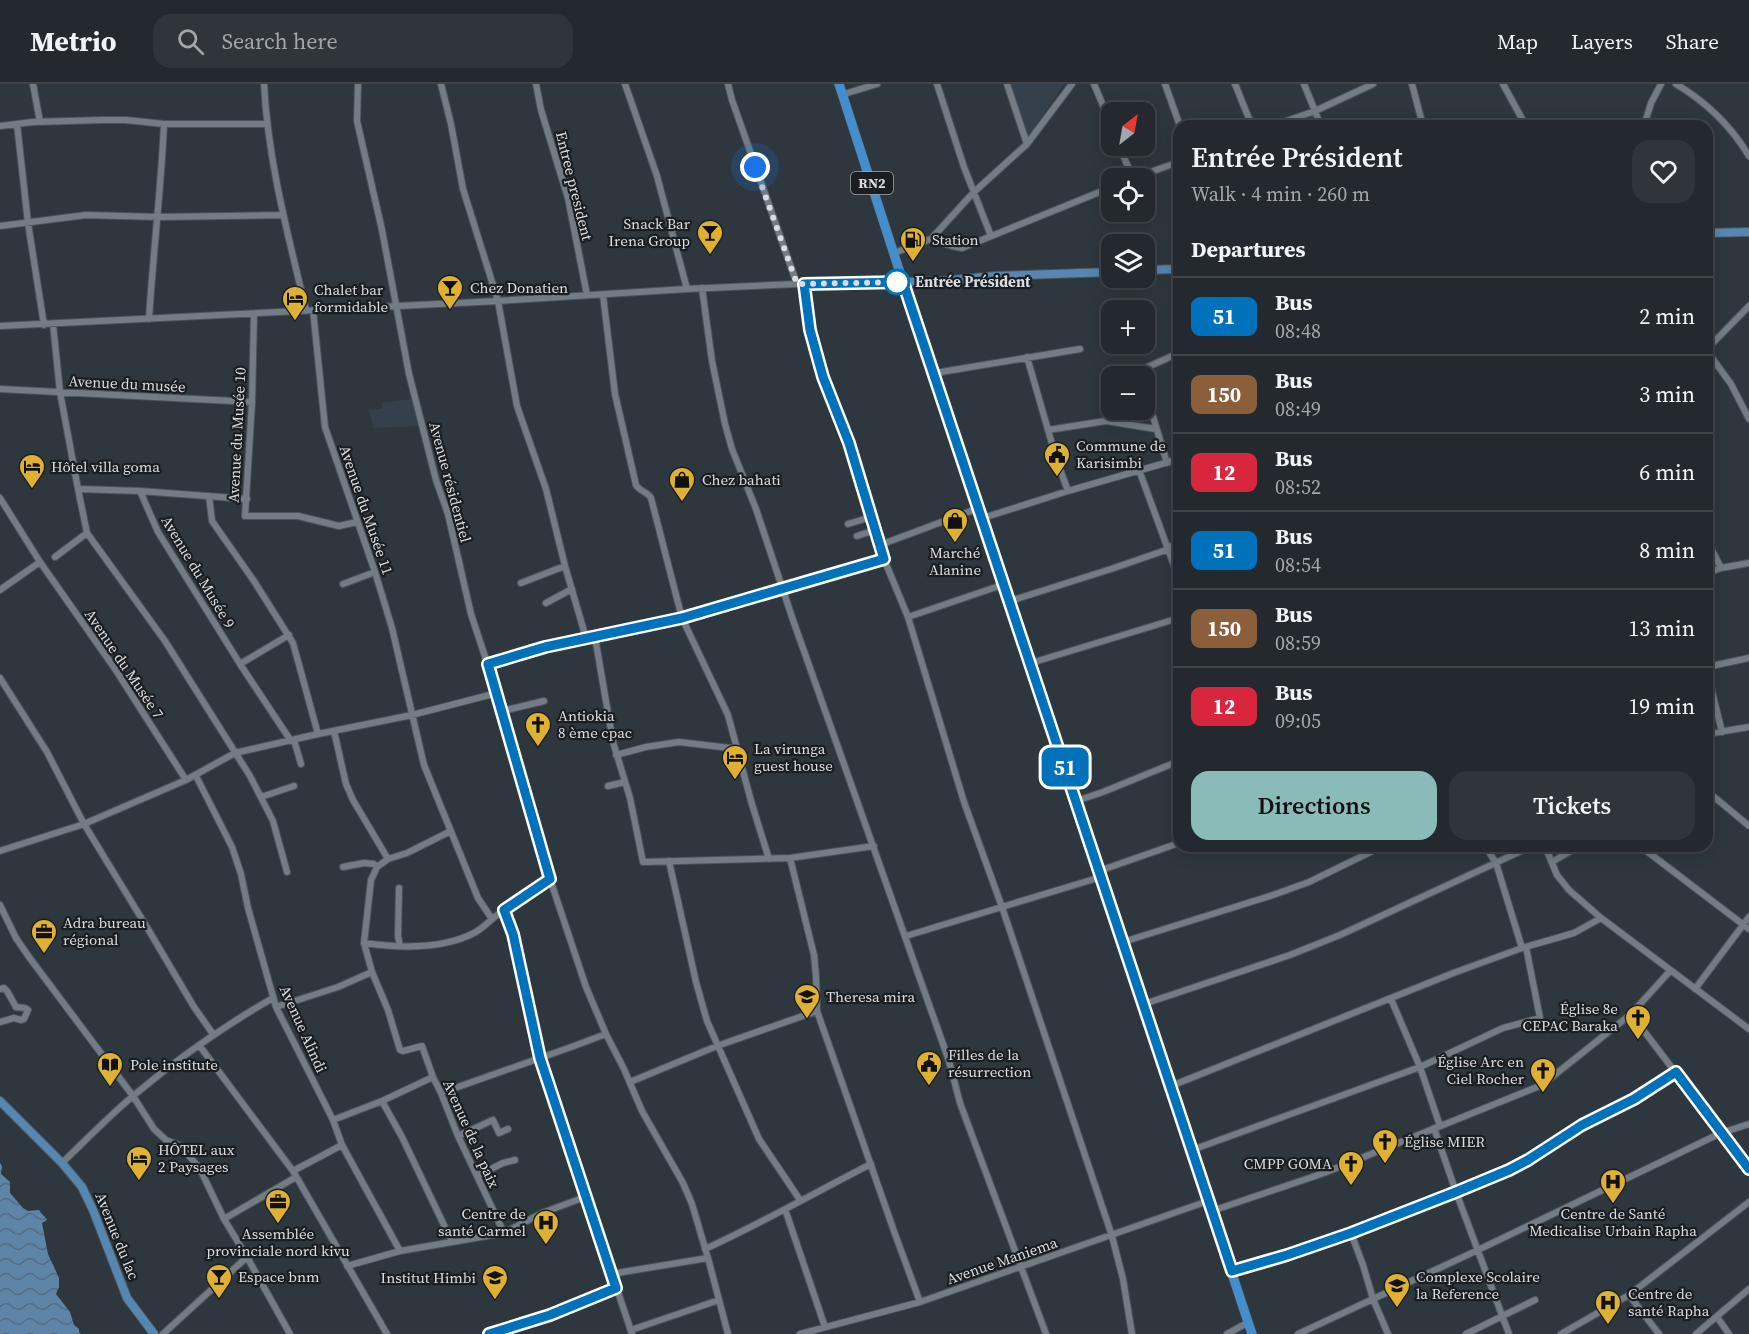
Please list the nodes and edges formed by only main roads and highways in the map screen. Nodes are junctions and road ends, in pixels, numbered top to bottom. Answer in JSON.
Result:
{"nodes":[{"id":1,"x":839,"y":84,"type":"edge"},
{"id":2,"x":1749,"y":232,"type":"edge"},
{"id":3,"x":1713,"y":233,"type":"edge"},
{"id":4,"x":1173,"y":269,"type":"edge"},
{"id":5,"x":1155,"y":270,"type":"edge"},
{"id":6,"x":1101,"y":272,"type":"edge"},
{"id":7,"x":903,"y":282,"type":"junction"},
{"id":8,"x":0,"y":1101,"type":"edge"},
{"id":9,"x":154,"y":1334,"type":"edge"},
{"id":10,"x":1252,"y":1334,"type":"edge"}],
"edges":[{"from":1,"to":7,"type":"highway","number":"RN2"},
{"from":2,"to":3,"type":"main road"},
{"from":4,"to":5,"type":"main road"},
{"from":6,"to":7,"type":"main road"},
{"from":7,"to":10,"type":"highway","number":"RN2"},
{"from":8,"to":9,"type":"main road","name":"Avenue du lac"}]}
